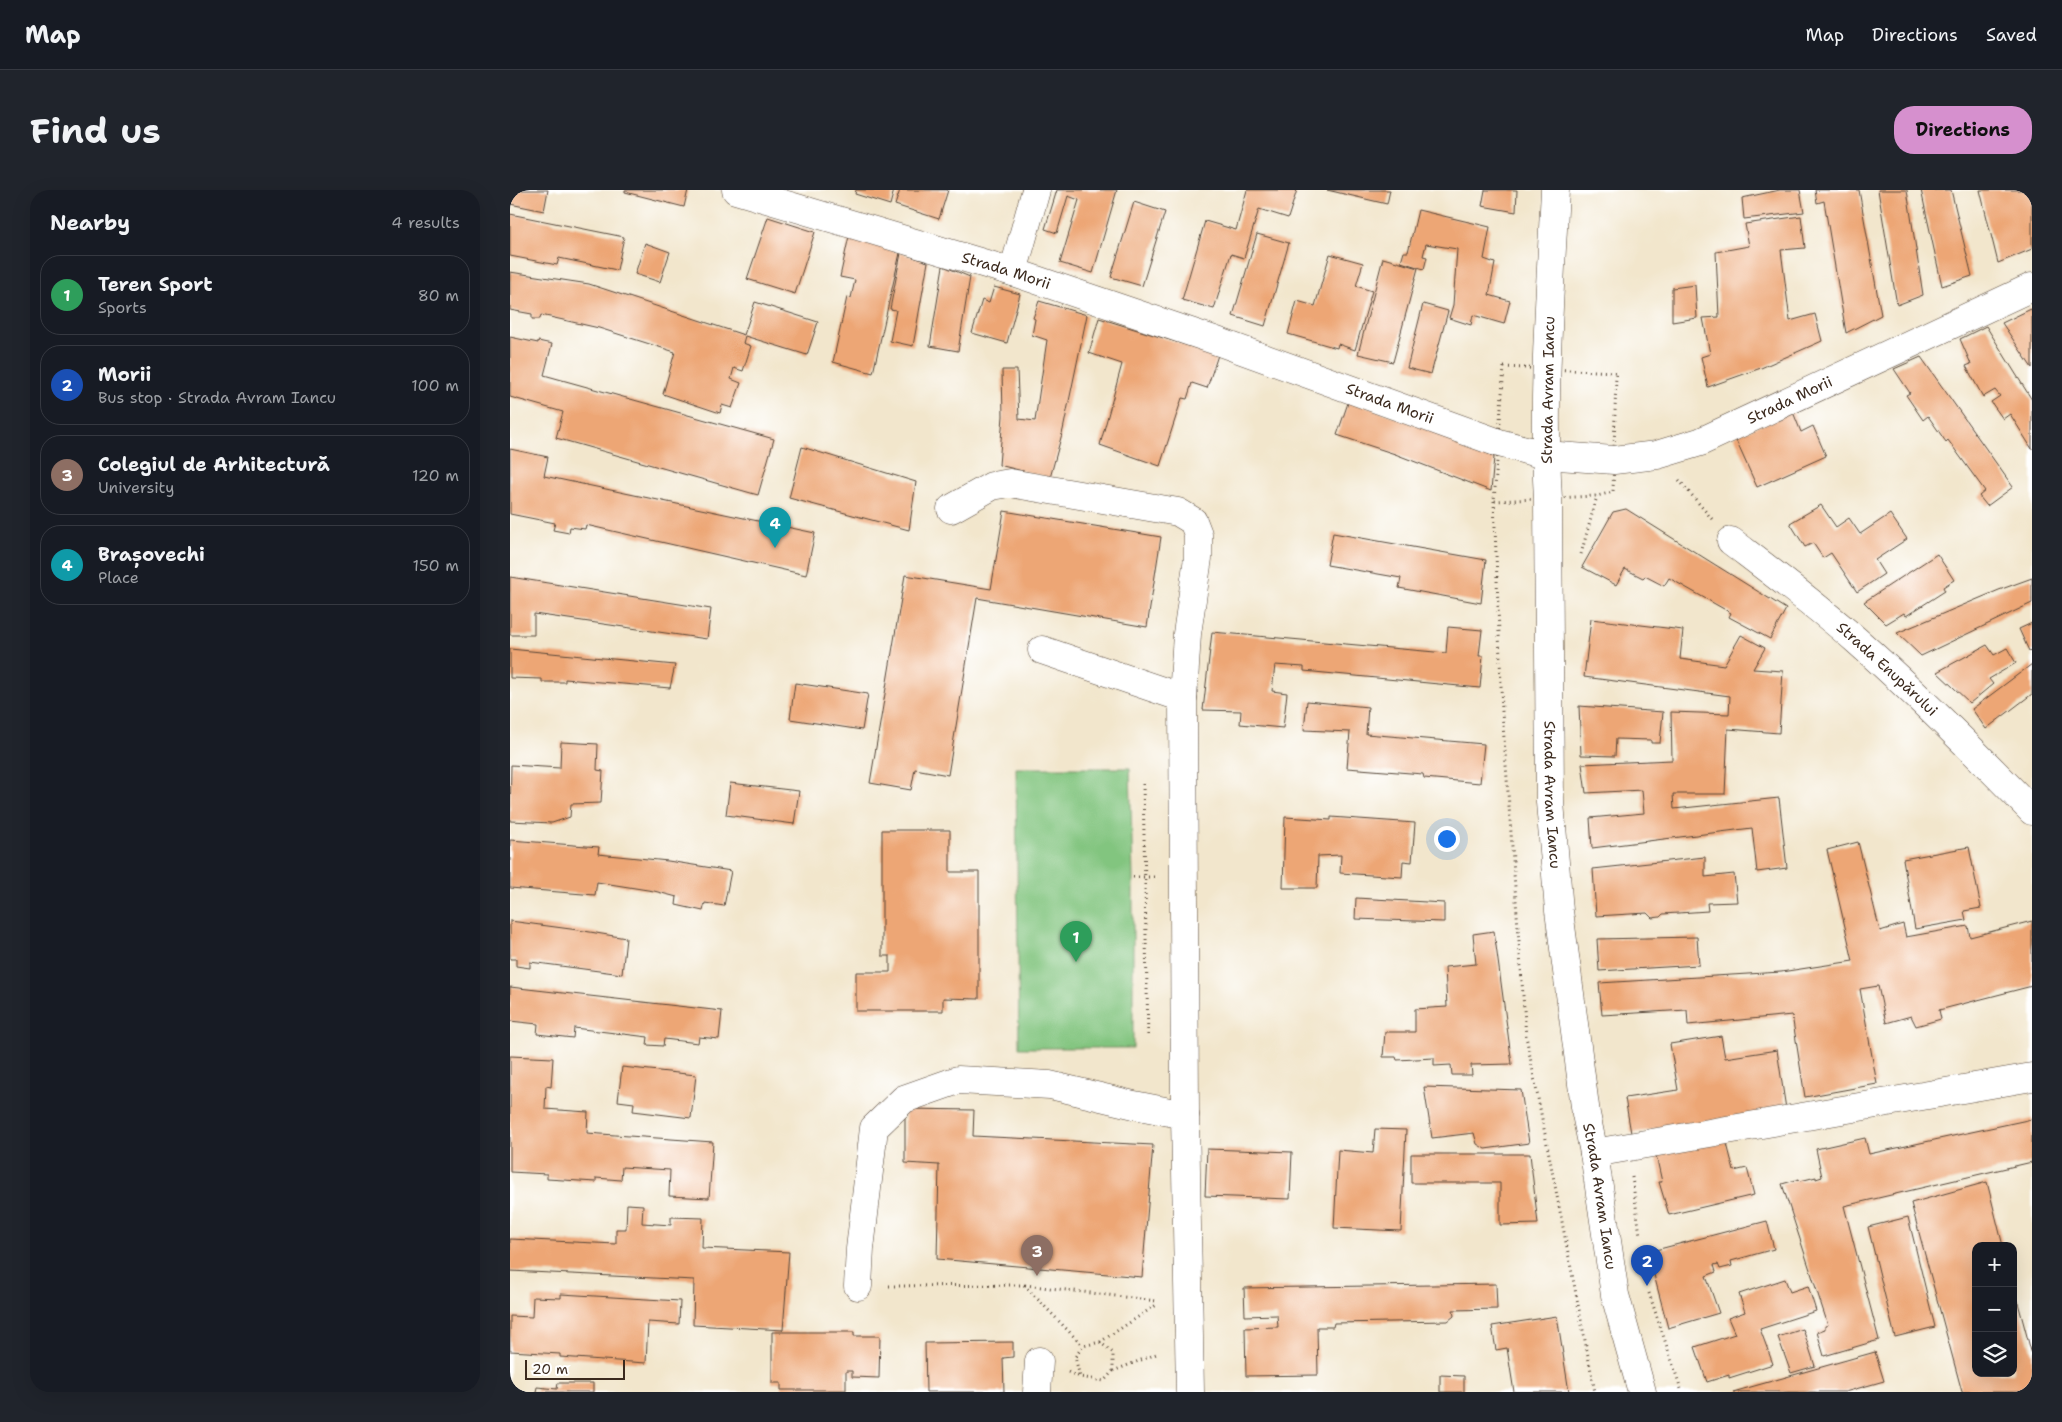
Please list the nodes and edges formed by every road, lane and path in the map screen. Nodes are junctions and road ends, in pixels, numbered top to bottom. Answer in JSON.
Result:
{"nodes":[{"id":1,"x":736,"y":190,"type":"edge"},
{"id":2,"x":1036,"y":190,"type":"edge"},
{"id":3,"x":1555,"y":190,"type":"edge"},
{"id":4,"x":1013,"y":272,"type":"junction"},
{"id":5,"x":2032,"y":287,"type":"edge"},
{"id":6,"x":1546,"y":454,"type":"junction"},
{"id":7,"x":1657,"y":454,"type":"junction"},
{"id":8,"x":1597,"y":496,"type":"dead end"},
{"id":9,"x":1494,"y":501,"type":"dead end"},
{"id":10,"x":950,"y":510,"type":"dead end"},
{"id":11,"x":1731,"y":541,"type":"joint"},
{"id":12,"x":1580,"y":557,"type":"dead end"},
{"id":13,"x":1042,"y":650,"type":"dead end"},
{"id":14,"x":1183,"y":698,"type":"junction"},
{"id":15,"x":1143,"y":784,"type":"dead end"},
{"id":16,"x":2032,"y":811,"type":"edge"},
{"id":17,"x":1148,"y":1039,"type":"dead end"},
{"id":18,"x":2032,"y":1077,"type":"edge"},
{"id":19,"x":1185,"y":1115,"type":"junction"},
{"id":20,"x":1626,"y":1147,"type":"junction"},
{"id":21,"x":1594,"y":1153,"type":"junction"},
{"id":22,"x":1641,"y":1240,"type":"dead end"},
{"id":23,"x":1024,"y":1285,"type":"junction"},
{"id":24,"x":858,"y":1286,"type":"joint"},
{"id":25,"x":1647,"y":1286,"type":"dead end"},
{"id":26,"x":1189,"y":1341,"type":"junction"},
{"id":27,"x":1100,"y":1342,"type":"junction"},
{"id":28,"x":1083,"y":1346,"type":"junction"},
{"id":29,"x":1039,"y":1361,"type":"dead end"},
{"id":30,"x":1113,"y":1371,"type":"junction"},
{"id":31,"x":1038,"y":1392,"type":"edge"},
{"id":32,"x":1190,"y":1392,"type":"edge"},
{"id":33,"x":1595,"y":1392,"type":"edge"},
{"id":34,"x":1642,"y":1392,"type":"edge"},
{"id":35,"x":1682,"y":1392,"type":"edge"}],
"edges":[{"from":1,"to":4,"type":"street","name":"Strada Morii"},
{"from":2,"to":4,"type":"street"},
{"from":3,"to":6,"type":"street","name":"Strada Avram Iancu"},
{"from":4,"to":6,"type":"street","name":"Strada Morii"},
{"from":5,"to":7,"type":"street","name":"Strada Morii"},
{"from":6,"to":7,"type":"street","name":"Strada Morii"},
{"from":6,"to":21,"type":"street","name":"Strada Avram Iancu"},
{"from":7,"to":11,"type":"path"},
{"from":8,"to":12,"type":"path"},
{"from":9,"to":33,"type":"path"},
{"from":10,"to":14,"type":"street"},
{"from":11,"to":16,"type":"street","name":"Strada Enupărului"},
{"from":13,"to":14,"type":"street"},
{"from":14,"to":19,"type":"street"},
{"from":15,"to":17,"type":"path"},
{"from":18,"to":20,"type":"street"},
{"from":19,"to":24,"type":"street"},
{"from":19,"to":26,"type":"street"},
{"from":20,"to":21,"type":"street"},
{"from":20,"to":22,"type":"path"},
{"from":21,"to":34,"type":"street","name":"Strada Avram Iancu"},
{"from":23,"to":24,"type":"path"},
{"from":23,"to":27,"type":"path"},
{"from":23,"to":28,"type":"path"},
{"from":25,"to":35,"type":"path"},
{"from":26,"to":30,"type":"path"},
{"from":26,"to":32,"type":"street"},
{"from":27,"to":28,"type":"path"},
{"from":27,"to":30,"type":"path"},
{"from":28,"to":30,"type":"path"},
{"from":29,"to":31,"type":"street"}]}
